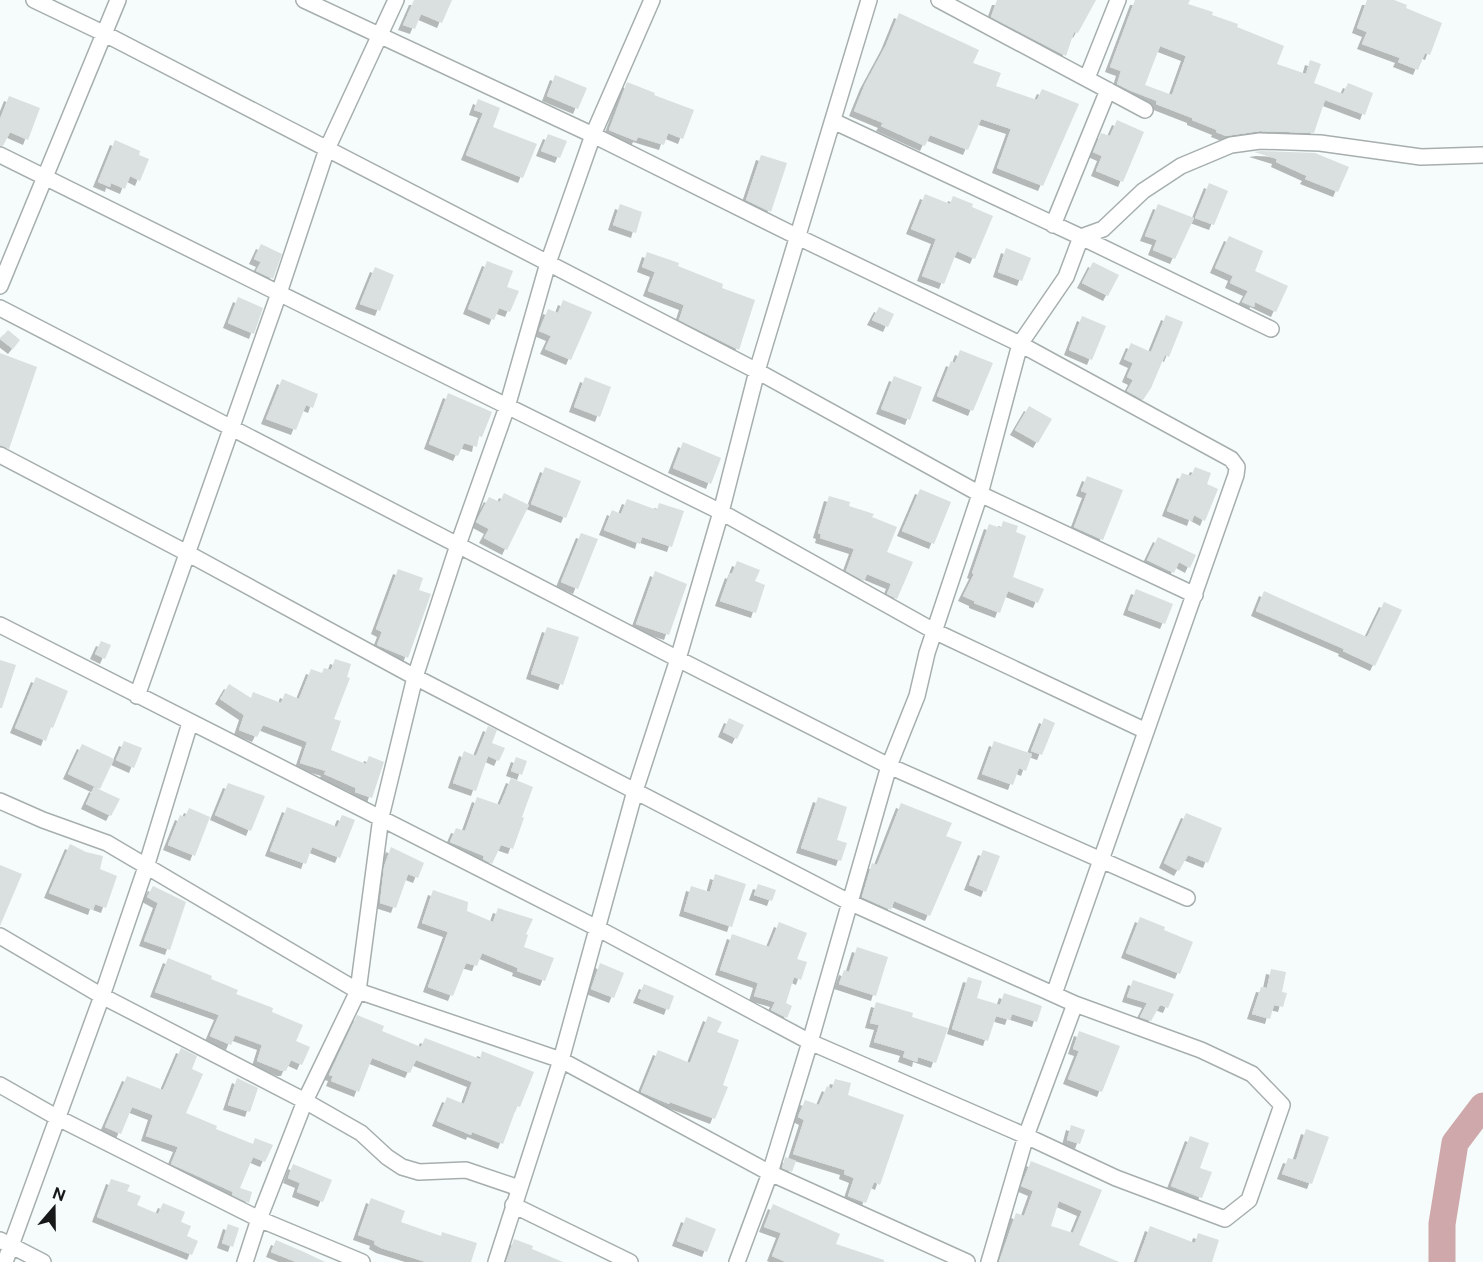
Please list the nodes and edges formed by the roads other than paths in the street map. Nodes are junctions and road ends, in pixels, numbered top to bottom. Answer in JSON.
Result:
{"nodes":[{"id":1,"x":34,"y":0,"type":"edge"},
{"id":2,"x":118,"y":0,"type":"edge"},
{"id":3,"x":304,"y":0,"type":"edge"},
{"id":4,"x":396,"y":0,"type":"edge"},
{"id":5,"x":652,"y":0,"type":"edge"},
{"id":6,"x":869,"y":0,"type":"edge"},
{"id":7,"x":939,"y":0,"type":"edge"},
{"id":8,"x":1118,"y":0,"type":"edge"},
{"id":9,"x":103,"y":33,"type":"junction"},
{"id":10,"x":381,"y":34,"type":"junction"},
{"id":11,"x":1087,"y":78,"type":"junction"},
{"id":12,"x":1108,"y":90,"type":"junction"},
{"id":13,"x":1145,"y":110,"type":"dead end"},
{"id":14,"x":833,"y":121,"type":"junction"},
{"id":15,"x":593,"y":135,"type":"junction"},
{"id":16,"x":327,"y":149,"type":"junction"},
{"id":17,"x":0,"y":155,"type":"edge"},
{"id":18,"x":1483,"y":155,"type":"edge"},
{"id":19,"x":46,"y":176,"type":"junction"},
{"id":20,"x":1053,"y":225,"type":"junction"},
{"id":21,"x":798,"y":237,"type":"junction"},
{"id":22,"x":1081,"y":237,"type":"junction"},
{"id":23,"x":548,"y":263,"type":"junction"},
{"id":24,"x":0,"y":286,"type":"edge"},
{"id":25,"x":279,"y":293,"type":"junction"},
{"id":26,"x":0,"y":308,"type":"edge"},
{"id":27,"x":1271,"y":329,"type":"dead end"},
{"id":28,"x":1020,"y":344,"type":"junction"},
{"id":29,"x":758,"y":371,"type":"junction"},
{"id":30,"x":507,"y":407,"type":"junction"},
{"id":31,"x":231,"y":427,"type":"junction"},
{"id":32,"x":0,"y":455,"type":"edge"},
{"id":33,"x":980,"y":494,"type":"junction"},
{"id":34,"x":721,"y":512,"type":"junction"},
{"id":35,"x":458,"y":545,"type":"junction"},
{"id":36,"x":187,"y":553,"type":"junction"},
{"id":37,"x":1195,"y":595,"type":"junction"},
{"id":38,"x":0,"y":625,"type":"edge"},
{"id":39,"x":934,"y":631,"type":"junction"},
{"id":40,"x":678,"y":659,"type":"junction"},
{"id":41,"x":415,"y":677,"type":"junction"},
{"id":42,"x":138,"y":696,"type":"junction"},
{"id":43,"x":190,"y":723,"type":"junction"},
{"id":44,"x":1146,"y":731,"type":"junction"},
{"id":45,"x":889,"y":766,"type":"junction"},
{"id":46,"x":635,"y":791,"type":"junction"},
{"id":47,"x":0,"y":801,"type":"edge"},
{"id":48,"x":381,"y":818,"type":"junction"},
{"id":49,"x":1101,"y":860,"type":"junction"},
{"id":50,"x":146,"y":867,"type":"junction"},
{"id":51,"x":1187,"y":898,"type":"dead end"},
{"id":52,"x":849,"y":902,"type":"junction"},
{"id":53,"x":597,"y":928,"type":"junction"},
{"id":54,"x":0,"y":936,"type":"edge"},
{"id":55,"x":358,"y":991,"type":"junction"},
{"id":56,"x":1054,"y":994,"type":"junction"},
{"id":57,"x":102,"y":996,"type":"junction"},
{"id":58,"x":1075,"y":1004,"type":"junction"},
{"id":59,"x":810,"y":1042,"type":"junction"},
{"id":60,"x":561,"y":1060,"type":"junction"},
{"id":61,"x":0,"y":1085,"type":"edge"},
{"id":62,"x":305,"y":1101,"type":"junction"},
{"id":63,"x":58,"y":1118,"type":"junction"},
{"id":64,"x":1026,"y":1136,"type":"junction"},
{"id":65,"x":770,"y":1173,"type":"junction"},
{"id":66,"x":519,"y":1188,"type":"junction"},
{"id":67,"x":513,"y":1205,"type":"junction"},
{"id":68,"x":259,"y":1219,"type":"junction"},
{"id":69,"x":5,"y":1243,"type":"edge"},
{"id":70,"x":5,"y":1262,"type":"edge"},
{"id":71,"x":43,"y":1262,"type":"edge"},
{"id":72,"x":245,"y":1262,"type":"edge"},
{"id":73,"x":362,"y":1262,"type":"edge"},
{"id":74,"x":496,"y":1262,"type":"edge"},
{"id":75,"x":630,"y":1262,"type":"edge"},
{"id":76,"x":737,"y":1262,"type":"edge"},
{"id":77,"x":967,"y":1262,"type":"edge"},
{"id":78,"x":989,"y":1262,"type":"edge"}],
"edges":[{"from":1,"to":9,"type":"street"},
{"from":2,"to":9,"type":"street"},
{"from":3,"to":10,"type":"street"},
{"from":4,"to":10,"type":"street"},
{"from":5,"to":15,"type":"street"},
{"from":6,"to":14,"type":"street"},
{"from":7,"to":11,"type":"street"},
{"from":8,"to":11,"type":"street"},
{"from":9,"to":16,"type":"street"},
{"from":9,"to":19,"type":"street"},
{"from":10,"to":15,"type":"street"},
{"from":10,"to":16,"type":"street"},
{"from":11,"to":12,"type":"street"},
{"from":12,"to":13,"type":"street"},
{"from":12,"to":20,"type":"street"},
{"from":14,"to":20,"type":"street"},
{"from":14,"to":21,"type":"street"},
{"from":15,"to":21,"type":"street"},
{"from":15,"to":23,"type":"street"},
{"from":16,"to":23,"type":"street"},
{"from":16,"to":25,"type":"street"},
{"from":17,"to":19,"type":"street"},
{"from":18,"to":22,"type":"street"},
{"from":19,"to":24,"type":"street"},
{"from":19,"to":25,"type":"street"},
{"from":20,"to":22,"type":"street"},
{"from":21,"to":28,"type":"street"},
{"from":21,"to":29,"type":"street"},
{"from":22,"to":27,"type":"street"},
{"from":22,"to":28,"type":"street"},
{"from":23,"to":29,"type":"street"},
{"from":23,"to":30,"type":"street"},
{"from":25,"to":30,"type":"street"},
{"from":25,"to":31,"type":"street"},
{"from":26,"to":31,"type":"street"},
{"from":28,"to":33,"type":"street"},
{"from":28,"to":37,"type":"street"},
{"from":29,"to":33,"type":"street"},
{"from":29,"to":34,"type":"street"},
{"from":30,"to":34,"type":"street"},
{"from":30,"to":35,"type":"street"},
{"from":31,"to":35,"type":"street"},
{"from":31,"to":36,"type":"street"},
{"from":32,"to":36,"type":"street"},
{"from":33,"to":37,"type":"street"},
{"from":33,"to":39,"type":"street"},
{"from":34,"to":39,"type":"street"},
{"from":34,"to":40,"type":"street"},
{"from":35,"to":40,"type":"street"},
{"from":35,"to":41,"type":"street"},
{"from":36,"to":41,"type":"street"},
{"from":36,"to":42,"type":"street"},
{"from":37,"to":44,"type":"street"},
{"from":38,"to":42,"type":"street"},
{"from":39,"to":44,"type":"street"},
{"from":39,"to":45,"type":"street"},
{"from":40,"to":45,"type":"street"},
{"from":40,"to":46,"type":"street"},
{"from":41,"to":46,"type":"street"},
{"from":41,"to":48,"type":"street"},
{"from":42,"to":43,"type":"street"},
{"from":43,"to":48,"type":"street"},
{"from":43,"to":50,"type":"street"},
{"from":44,"to":49,"type":"street"},
{"from":45,"to":49,"type":"street"},
{"from":45,"to":52,"type":"street"},
{"from":46,"to":52,"type":"street"},
{"from":46,"to":53,"type":"street"},
{"from":47,"to":50,"type":"street"},
{"from":48,"to":53,"type":"street"},
{"from":48,"to":55,"type":"street"},
{"from":49,"to":51,"type":"street"},
{"from":49,"to":56,"type":"street"},
{"from":50,"to":55,"type":"street"},
{"from":50,"to":57,"type":"street"},
{"from":52,"to":56,"type":"street"},
{"from":52,"to":59,"type":"street"},
{"from":53,"to":59,"type":"street"},
{"from":53,"to":60,"type":"street"},
{"from":54,"to":57,"type":"street"},
{"from":55,"to":60,"type":"street"},
{"from":55,"to":62,"type":"street"},
{"from":56,"to":58,"type":"street"},
{"from":57,"to":62,"type":"street"},
{"from":57,"to":63,"type":"street"},
{"from":58,"to":64,"type":"street"},
{"from":58,"to":64,"type":"street"},
{"from":59,"to":64,"type":"street"},
{"from":59,"to":65,"type":"street"},
{"from":60,"to":65,"type":"street"},
{"from":60,"to":66,"type":"street"},
{"from":61,"to":63,"type":"street"},
{"from":62,"to":66,"type":"street"},
{"from":62,"to":68,"type":"street"},
{"from":63,"to":68,"type":"street"},
{"from":63,"to":69,"type":"street"},
{"from":64,"to":78,"type":"street"},
{"from":65,"to":76,"type":"street"},
{"from":65,"to":77,"type":"street"},
{"from":66,"to":67,"type":"street"},
{"from":67,"to":74,"type":"street"},
{"from":67,"to":75,"type":"street"},
{"from":68,"to":72,"type":"street"},
{"from":68,"to":73,"type":"street"},
{"from":69,"to":70,"type":"street"},
{"from":69,"to":71,"type":"street"}]}
